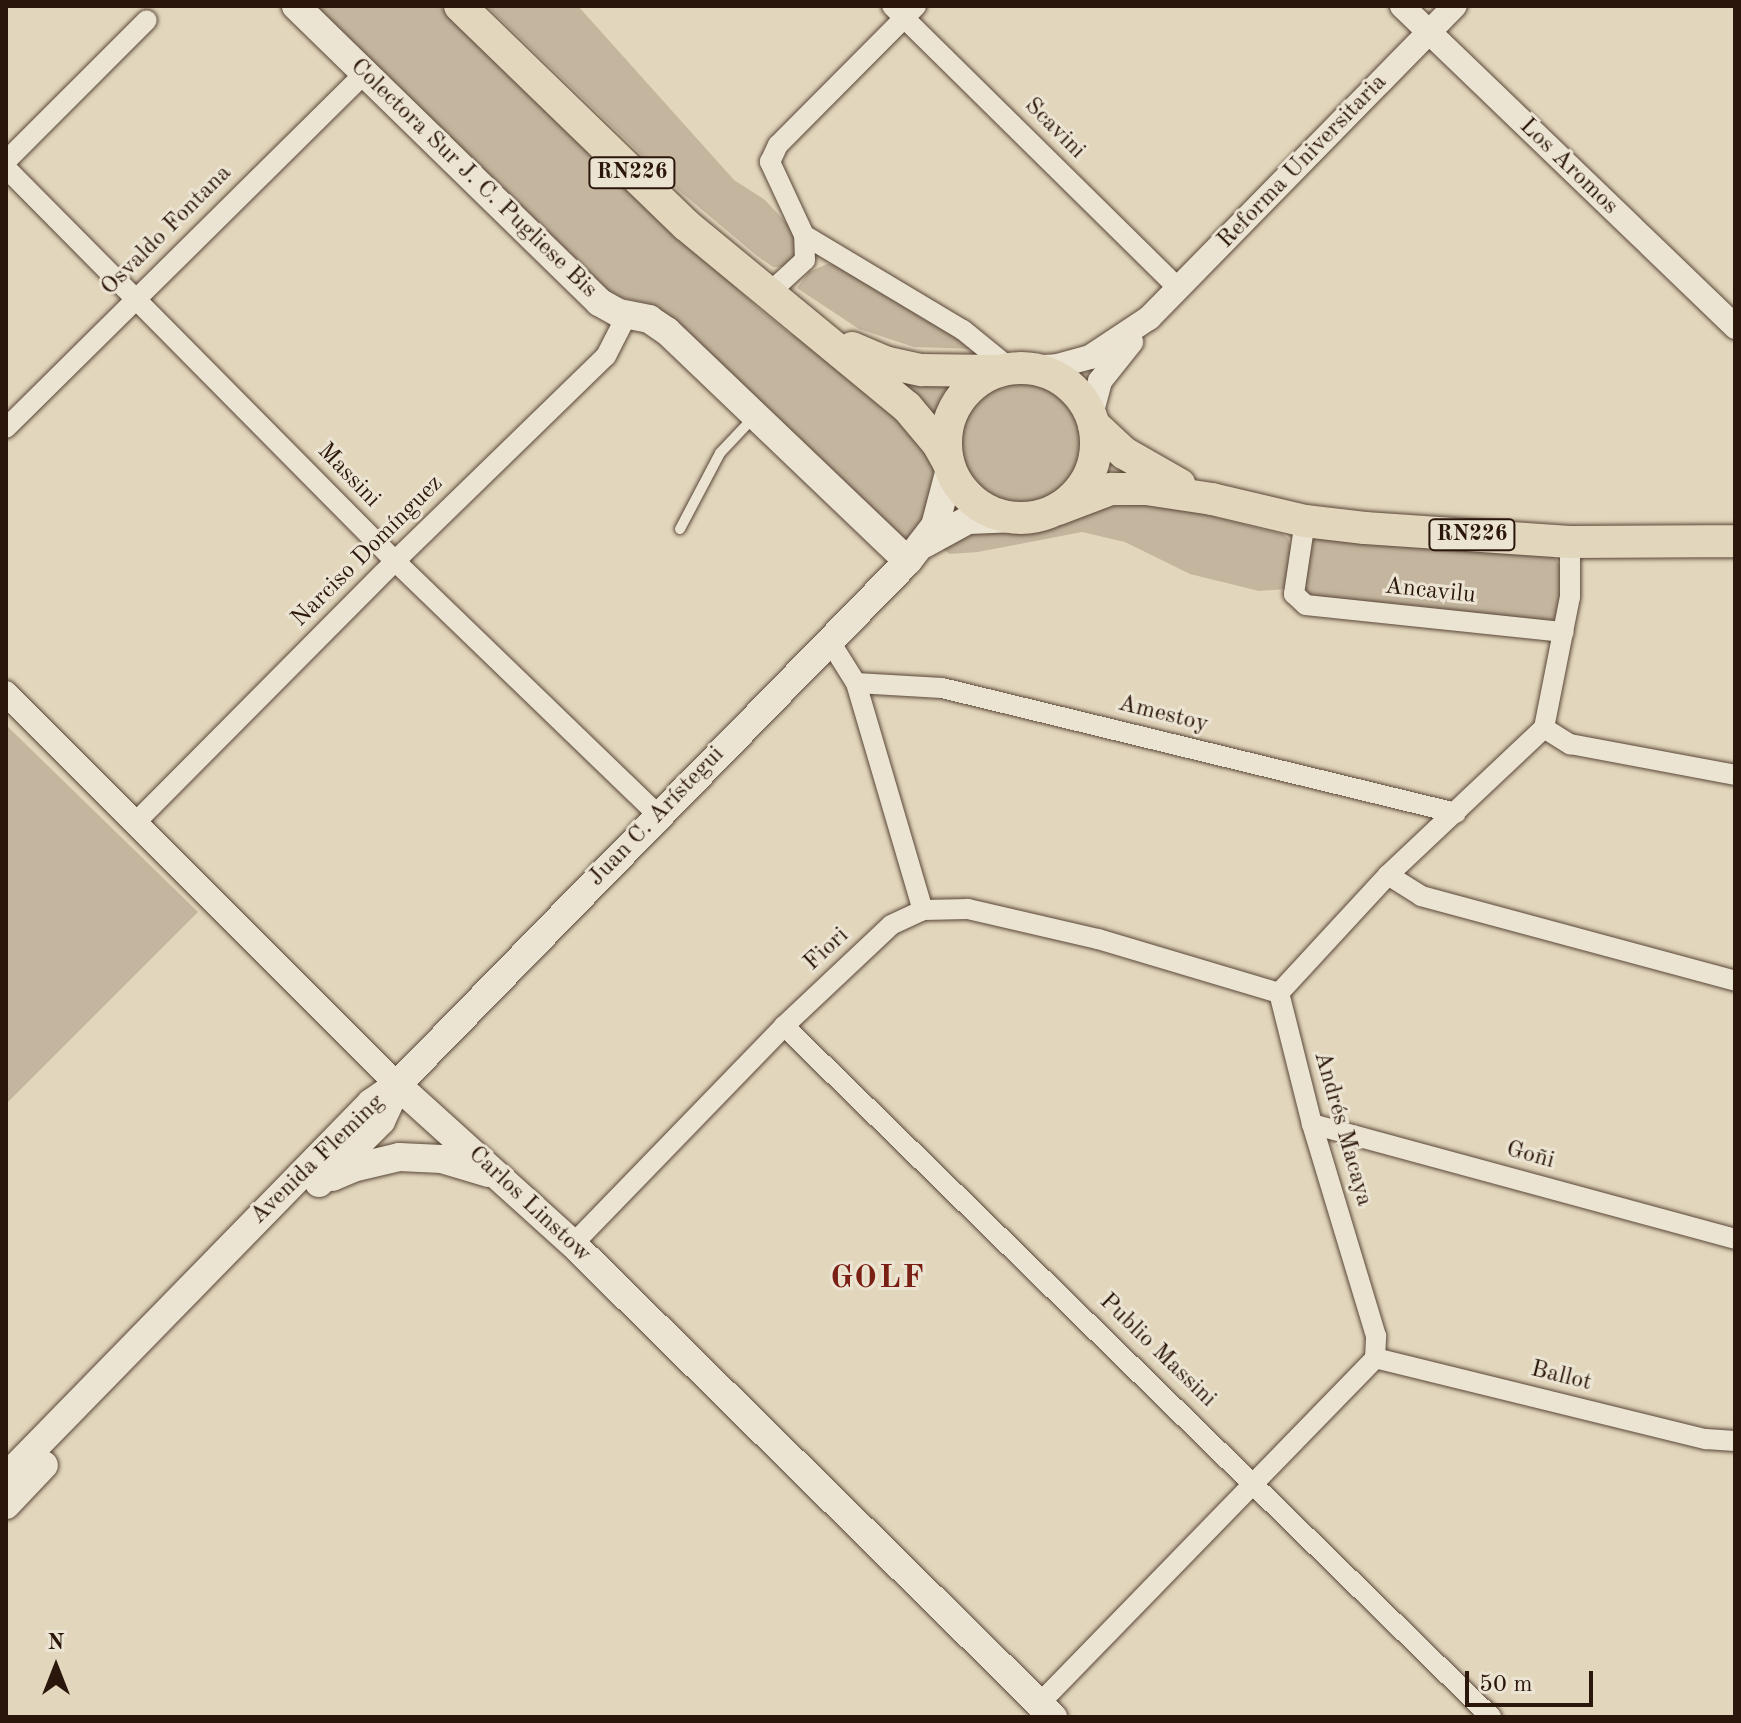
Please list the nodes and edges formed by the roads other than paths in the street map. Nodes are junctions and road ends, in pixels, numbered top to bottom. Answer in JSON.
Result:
{"nodes":[{"id":1,"x":296,"y":6,"type":"edge"},
{"id":2,"x":460,"y":6,"type":"edge"},
{"id":3,"x":1402,"y":6,"type":"edge"},
{"id":4,"x":1455,"y":6,"type":"edge"},
{"id":5,"x":904,"y":10,"type":"edge"},
{"id":6,"x":147,"y":20,"type":"dead end"},
{"id":7,"x":1429,"y":33,"type":"junction"},
{"id":8,"x":365,"y":73,"type":"junction"},
{"id":9,"x":6,"y":161,"type":"edge"},
{"id":10,"x":6,"y":168,"type":"edge"},
{"id":11,"x":804,"y":235,"type":"junction"},
{"id":12,"x":1179,"y":289,"type":"junction"},
{"id":13,"x":768,"y":294,"type":"junction"},
{"id":14,"x":137,"y":297,"type":"junction"},
{"id":15,"x":627,"y":315,"type":"junction"},
{"id":16,"x":1149,"y":318,"type":"junction"},
{"id":17,"x":1735,"y":327,"type":"edge"},
{"id":18,"x":814,"y":329,"type":"junction"},
{"id":19,"x":1012,"y":370,"type":"junction"},
{"id":20,"x":756,"y":415,"type":"junction"},
{"id":21,"x":1093,"y":420,"type":"junction"},
{"id":22,"x":6,"y":428,"type":"edge"},
{"id":23,"x":949,"y":465,"type":"junction"},
{"id":24,"x":1212,"y":499,"type":"junction"},
{"id":25,"x":1058,"y":509,"type":"junction"},
{"id":26,"x":1017,"y":518,"type":"junction"},
{"id":27,"x":1305,"y":521,"type":"junction"},
{"id":28,"x":680,"y":529,"type":"dead end"},
{"id":29,"x":1735,"y":541,"type":"edge"},
{"id":30,"x":1570,"y":542,"type":"junction"},
{"id":31,"x":913,"y":555,"type":"junction"},
{"id":32,"x":395,"y":561,"type":"junction"},
{"id":33,"x":1564,"y":632,"type":"junction"},
{"id":34,"x":829,"y":640,"type":"junction"},
{"id":35,"x":856,"y":683,"type":"junction"},
{"id":36,"x":6,"y":693,"type":"edge"},
{"id":37,"x":1544,"y":728,"type":"junction"},
{"id":38,"x":1735,"y":775,"type":"edge"},
{"id":39,"x":1456,"y":813,"type":"junction"},
{"id":40,"x":658,"y":815,"type":"junction"},
{"id":41,"x":137,"y":821,"type":"junction"},
{"id":42,"x":1388,"y":875,"type":"junction"},
{"id":43,"x":923,"y":910,"type":"junction"},
{"id":44,"x":1735,"y":981,"type":"edge"},
{"id":45,"x":1279,"y":993,"type":"junction"},
{"id":46,"x":784,"y":1026,"type":"junction"},
{"id":47,"x":397,"y":1085,"type":"junction"},
{"id":48,"x":1312,"y":1124,"type":"junction"},
{"id":49,"x":499,"y":1177,"type":"junction"},
{"id":50,"x":314,"y":1188,"type":"junction"},
{"id":51,"x":1735,"y":1239,"type":"edge"},
{"id":52,"x":573,"y":1244,"type":"junction"},
{"id":53,"x":1375,"y":1358,"type":"junction"},
{"id":54,"x":1735,"y":1441,"type":"edge"},
{"id":55,"x":6,"y":1477,"type":"edge"},
{"id":56,"x":1255,"y":1483,"type":"junction"},
{"id":57,"x":6,"y":1505,"type":"edge"},
{"id":58,"x":1047,"y":1710,"type":"edge"},
{"id":59,"x":1491,"y":1717,"type":"edge"}],
"edges":[{"from":1,"to":8,"type":"main road","name":"Colectora Sur J. C. Pugliese Bis"},
{"from":2,"to":13,"type":"highway","number":"RN226"},
{"from":3,"to":7,"type":"street","name":"Los Aromos"},
{"from":4,"to":7,"type":"street","name":"Reforma Universitaria"},
{"from":5,"to":11,"type":"street"},
{"from":5,"to":12,"type":"street","name":"Scavini"},
{"from":6,"to":9,"type":"street"},
{"from":7,"to":12,"type":"street","name":"Reforma Universitaria"},
{"from":7,"to":17,"type":"street","name":"Los Aromos"},
{"from":8,"to":14,"type":"street","name":"Osvaldo Fontana"},
{"from":8,"to":15,"type":"main road","name":"Colectora Sur J. C. Pugliese Bis"},
{"from":10,"to":14,"type":"street","name":"Massini"},
{"from":11,"to":13,"type":"street"},
{"from":11,"to":19,"type":"street"},
{"from":12,"to":16,"type":"street","name":"Reforma Universitaria"},
{"from":13,"to":18,"type":"highway","number":"RN226"},
{"from":14,"to":22,"type":"street","name":"Osvaldo Fontana"},
{"from":14,"to":32,"type":"street","name":"Massini"},
{"from":15,"to":20,"type":"main road","name":"Colectora Sur J. C. Pugliese Bis"},
{"from":15,"to":32,"type":"street","name":"Narciso Domínguez"},
{"from":16,"to":19,"type":"street","name":"Reforma Universitaria"},
{"from":16,"to":21,"type":"street","name":"Reforma Universitaria"},
{"from":18,"to":19,"type":"highway","number":"RN226"},
{"from":18,"to":23,"type":"highway","number":"RN226"},
{"from":19,"to":21,"type":"highway","number":"RN226"},
{"from":19,"to":23,"type":"highway"},
{"from":20,"to":28,"type":"lane"},
{"from":20,"to":31,"type":"main road","name":"Colectora Sur J. C. Pugliese Bis"},
{"from":21,"to":24,"type":"highway","number":"RN226"},
{"from":21,"to":25,"type":"highway"},
{"from":23,"to":26,"type":"highway","number":"RN226"},
{"from":23,"to":31,"type":"main road","name":"Juan C. Arístegui"},
{"from":24,"to":25,"type":"highway","number":"RN226"},
{"from":24,"to":27,"type":"highway","number":"RN226"},
{"from":25,"to":26,"type":"highway","number":"RN226"},
{"from":26,"to":31,"type":"main road","name":"Juan C. Arístegui"},
{"from":27,"to":30,"type":"highway","number":"RN226"},
{"from":27,"to":33,"type":"street","name":"Ancavilu"},
{"from":29,"to":30,"type":"highway","number":"RN226"},
{"from":30,"to":33,"type":"street"},
{"from":31,"to":34,"type":"main road","name":"Juan C. Arístegui"},
{"from":32,"to":40,"type":"street","name":"Massini"},
{"from":32,"to":41,"type":"street","name":"Narciso Domínguez"},
{"from":33,"to":37,"type":"street"},
{"from":34,"to":35,"type":"street"},
{"from":34,"to":40,"type":"main road","name":"Juan C. Arístegui"},
{"from":35,"to":39,"type":"street","name":"Amestoy"},
{"from":35,"to":43,"type":"street"},
{"from":36,"to":41,"type":"street","name":"Carlos Linstow"},
{"from":37,"to":38,"type":"street"},
{"from":37,"to":39,"type":"street"},
{"from":39,"to":42,"type":"street"},
{"from":40,"to":47,"type":"main road","name":"Juan C. Arístegui"},
{"from":41,"to":47,"type":"street","name":"Carlos Linstow"},
{"from":42,"to":44,"type":"street"},
{"from":42,"to":45,"type":"street"},
{"from":43,"to":45,"type":"street"},
{"from":43,"to":46,"type":"street","name":"Fiori"},
{"from":45,"to":48,"type":"street","name":"Andrés Macaya"},
{"from":46,"to":52,"type":"street","name":"Fiori"},
{"from":46,"to":56,"type":"street","name":"Publio Massini"},
{"from":47,"to":49,"type":"main road","name":"Carlos Linstow"},
{"from":47,"to":50,"type":"main road","name":"Avenida Fleming"},
{"from":47,"to":55,"type":"main road","name":"Avenida Fleming"},
{"from":48,"to":51,"type":"street","name":"Goñi"},
{"from":48,"to":53,"type":"street","name":"Andrés Macaya"},
{"from":49,"to":50,"type":"main road"},
{"from":49,"to":52,"type":"main road","name":"Carlos Linstow"},
{"from":50,"to":57,"type":"main road","name":"Avenida Fleming"},
{"from":52,"to":58,"type":"main road","name":"Carlos Linstow"},
{"from":53,"to":54,"type":"street","name":"Ballot"},
{"from":53,"to":56,"type":"street"},
{"from":56,"to":58,"type":"street"},
{"from":56,"to":59,"type":"street","name":"Publio Massini"}]}
